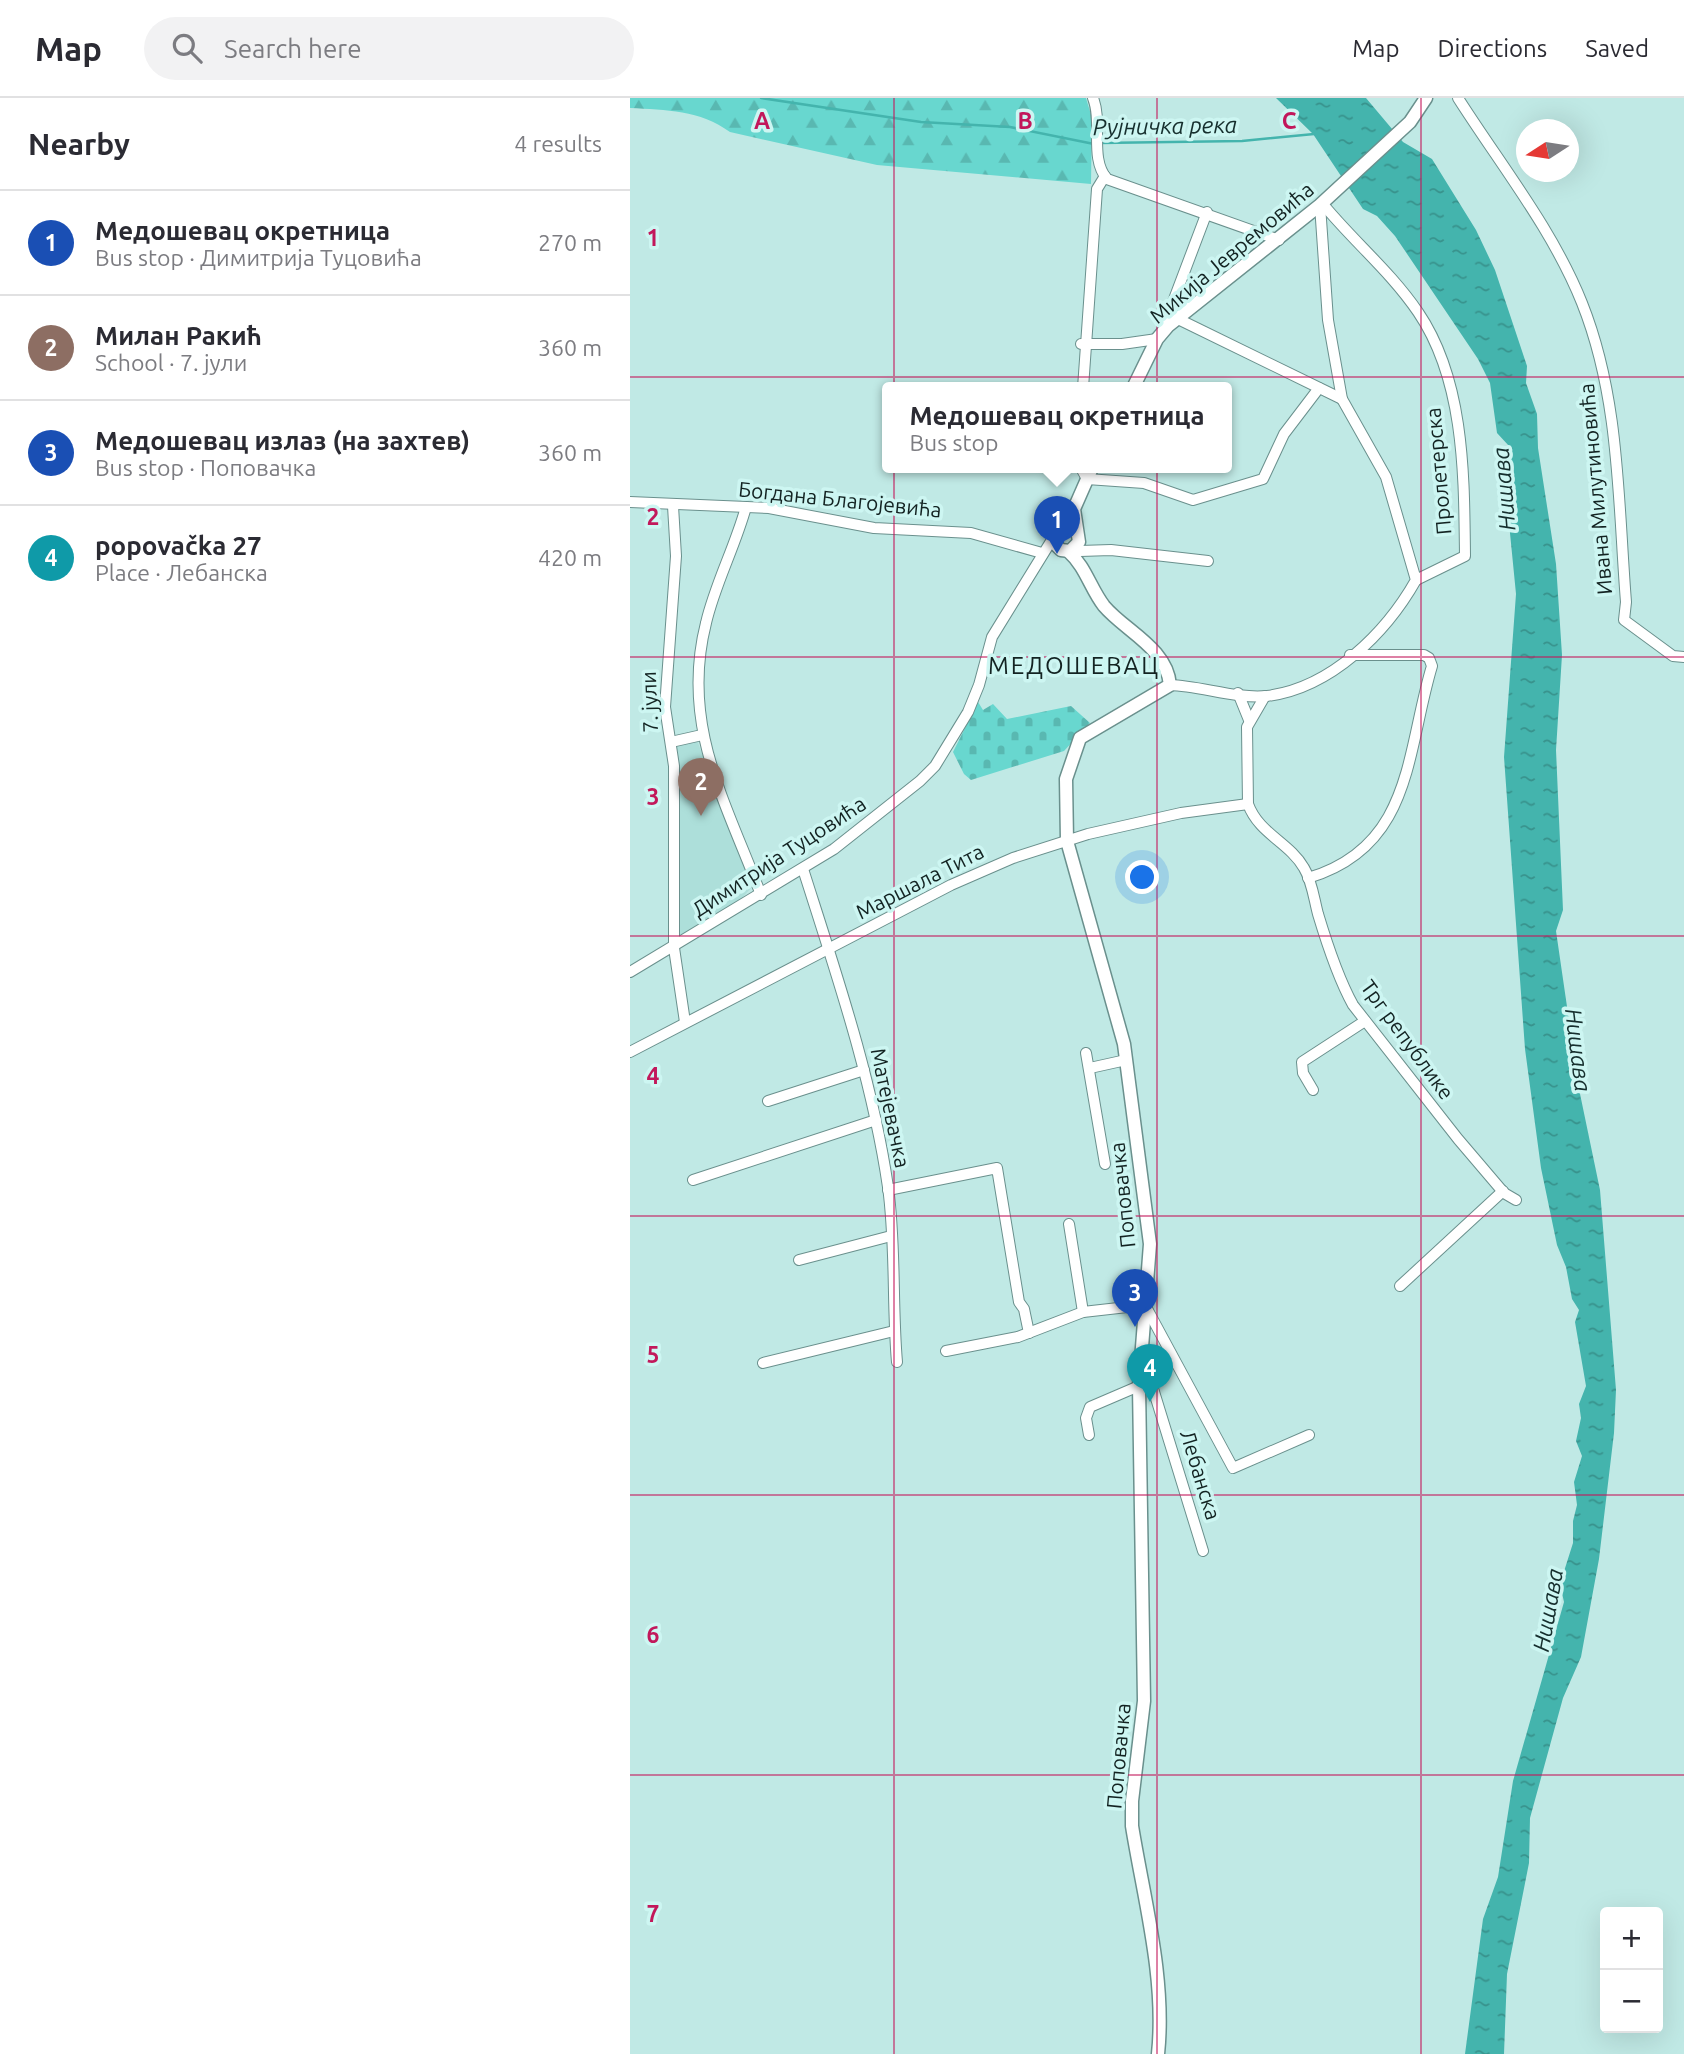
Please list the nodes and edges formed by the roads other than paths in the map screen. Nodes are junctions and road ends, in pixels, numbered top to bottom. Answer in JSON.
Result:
{"nodes":[{"id":1,"x":1093,"y":98,"type":"edge"},
{"id":2,"x":1426,"y":98,"type":"edge"},
{"id":3,"x":1458,"y":98,"type":"edge"},
{"id":4,"x":1105,"y":176,"type":"junction"},
{"id":5,"x":1321,"y":204,"type":"junction"},
{"id":6,"x":1207,"y":212,"type":"junction"},
{"id":7,"x":1279,"y":240,"type":"junction"},
{"id":8,"x":1172,"y":322,"type":"junction"},
{"id":9,"x":1157,"y":339,"type":"junction"},
{"id":10,"x":1083,"y":344,"type":"junction"},
{"id":11,"x":1083,"y":382,"type":"edge"},
{"id":12,"x":1136,"y":382,"type":"edge"},
{"id":13,"x":1319,"y":388,"type":"junction"},
{"id":14,"x":1342,"y":399,"type":"junction"},
{"id":15,"x":1087,"y":473,"type":"edge"},
{"id":16,"x":1092,"y":473,"type":"edge"},
{"id":17,"x":630,"y":502,"type":"edge"},
{"id":18,"x":673,"y":506,"type":"junction"},
{"id":19,"x":746,"y":507,"type":"junction"},
{"id":20,"x":1074,"y":509,"type":"junction"},
{"id":21,"x":1062,"y":525,"type":"junction"},
{"id":22,"x":1077,"y":530,"type":"junction"},
{"id":23,"x":1063,"y":550,"type":"junction"},
{"id":24,"x":1208,"y":561,"type":"dead end"},
{"id":25,"x":1416,"y":580,"type":"junction"},
{"id":26,"x":1350,"y":655,"type":"junction"},
{"id":27,"x":1684,"y":657,"type":"edge"},
{"id":28,"x":1170,"y":685,"type":"junction"},
{"id":29,"x":1238,"y":693,"type":"junction"},
{"id":30,"x":1265,"y":696,"type":"junction"},
{"id":31,"x":1249,"y":720,"type":"junction"},
{"id":32,"x":702,"y":735,"type":"junction"},
{"id":33,"x":671,"y":742,"type":"junction"},
{"id":34,"x":1248,"y":804,"type":"junction"},
{"id":35,"x":1067,"y":841,"type":"junction"},
{"id":36,"x":803,"y":869,"type":"junction"},
{"id":37,"x":1308,"y":878,"type":"junction"},
{"id":38,"x":761,"y":895,"type":"junction"},
{"id":39,"x":674,"y":948,"type":"junction"},
{"id":40,"x":829,"y":950,"type":"junction"},
{"id":41,"x":630,"y":972,"type":"edge"},
{"id":42,"x":1365,"y":1021,"type":"junction"},
{"id":43,"x":685,"y":1022,"type":"junction"},
{"id":44,"x":630,"y":1052,"type":"edge"},
{"id":45,"x":1086,"y":1053,"type":"dead end"},
{"id":46,"x":1126,"y":1060,"type":"junction"},
{"id":47,"x":1090,"y":1068,"type":"junction"},
{"id":48,"x":864,"y":1070,"type":"junction"},
{"id":49,"x":1313,"y":1090,"type":"dead end"},
{"id":50,"x":768,"y":1101,"type":"dead end"},
{"id":51,"x":876,"y":1120,"type":"junction"},
{"id":52,"x":1105,"y":1164,"type":"dead end"},
{"id":53,"x":693,"y":1180,"type":"dead end"},
{"id":54,"x":888,"y":1189,"type":"junction"},
{"id":55,"x":1503,"y":1191,"type":"junction"},
{"id":56,"x":1516,"y":1200,"type":"dead end"},
{"id":57,"x":1069,"y":1224,"type":"dead end"},
{"id":58,"x":891,"y":1236,"type":"junction"},
{"id":59,"x":799,"y":1261,"type":"dead end"},
{"id":60,"x":1400,"y":1286,"type":"dead end"},
{"id":61,"x":1145,"y":1305,"type":"junction"},
{"id":62,"x":1083,"y":1312,"type":"junction"},
{"id":63,"x":894,"y":1331,"type":"junction"},
{"id":64,"x":1029,"y":1333,"type":"junction"},
{"id":65,"x":946,"y":1351,"type":"dead end"},
{"id":66,"x":763,"y":1363,"type":"dead end"},
{"id":67,"x":897,"y":1363,"type":"dead end"},
{"id":68,"x":1140,"y":1382,"type":"junction"},
{"id":69,"x":1089,"y":1435,"type":"dead end"},
{"id":70,"x":1309,"y":1435,"type":"dead end"},
{"id":71,"x":1203,"y":1551,"type":"dead end"},
{"id":72,"x":1158,"y":2054,"type":"edge"}],
"edges":[{"from":1,"to":4,"type":"street"},
{"from":2,"to":5,"type":"street","name":"Микија Јевремовића"},
{"from":3,"to":27,"type":"street","name":"Ивана Милутиновића"},
{"from":4,"to":6,"type":"street"},
{"from":4,"to":10,"type":"street"},
{"from":5,"to":7,"type":"street","name":"Микија Јевремовића"},
{"from":5,"to":14,"type":"street"},
{"from":5,"to":25,"type":"street","name":"Пролетерска"},
{"from":6,"to":7,"type":"street"},
{"from":6,"to":8,"type":"street"},
{"from":7,"to":8,"type":"street","name":"Микија Јевремовића"},
{"from":8,"to":9,"type":"street","name":"Микија Јевремовића"},
{"from":8,"to":13,"type":"street"},
{"from":9,"to":10,"type":"street"},
{"from":9,"to":12,"type":"street","name":"Микија Јевремовића"},
{"from":10,"to":11,"type":"street"},
{"from":13,"to":14,"type":"street"},
{"from":13,"to":16,"type":"street"},
{"from":14,"to":25,"type":"street"},
{"from":15,"to":20,"type":"street"},
{"from":17,"to":18,"type":"street","name":"Богдана Благојевића"},
{"from":18,"to":19,"type":"street","name":"Богдана Благојевића"},
{"from":18,"to":33,"type":"street","name":"7. јули"},
{"from":19,"to":23,"type":"street","name":"Богдана Благојевића"},
{"from":19,"to":32,"type":"street"},
{"from":20,"to":21,"type":"street"},
{"from":20,"to":22,"type":"street"},
{"from":21,"to":22,"type":"street"},
{"from":21,"to":23,"type":"street"},
{"from":22,"to":23,"type":"street"},
{"from":23,"to":24,"type":"street","name":"Богдана Благојевића"},
{"from":23,"to":28,"type":"street"},
{"from":23,"to":36,"type":"street","name":"Димитрија Туцовића"},
{"from":25,"to":26,"type":"street"},
{"from":26,"to":30,"type":"street"},
{"from":26,"to":37,"type":"street"},
{"from":28,"to":29,"type":"street"},
{"from":28,"to":35,"type":"street","name":"Поповачка"},
{"from":29,"to":30,"type":"street"},
{"from":29,"to":31,"type":"street"},
{"from":30,"to":31,"type":"street"},
{"from":31,"to":34,"type":"street"},
{"from":32,"to":33,"type":"street"},
{"from":32,"to":38,"type":"street"},
{"from":33,"to":39,"type":"street","name":"7. јули"},
{"from":34,"to":35,"type":"street","name":"Маршала Тита"},
{"from":34,"to":37,"type":"street","name":"Трг републике"},
{"from":35,"to":40,"type":"street","name":"Маршала Тита"},
{"from":35,"to":46,"type":"street","name":"Поповачка"},
{"from":36,"to":38,"type":"street","name":"Димитрија Туцовића"},
{"from":36,"to":40,"type":"street","name":"Матејевачка"},
{"from":37,"to":42,"type":"street","name":"Трг републике"},
{"from":38,"to":39,"type":"street","name":"Димитрија Туцовића"},
{"from":39,"to":41,"type":"street","name":"Димитрија Туцовића"},
{"from":39,"to":43,"type":"street","name":"7. јули"},
{"from":40,"to":43,"type":"street","name":"Маршала Тита"},
{"from":40,"to":48,"type":"street","name":"Матејевачка"},
{"from":42,"to":49,"type":"street"},
{"from":42,"to":55,"type":"street","name":"Трг републике"},
{"from":43,"to":44,"type":"street","name":"Маршала Тита"},
{"from":45,"to":47,"type":"street"},
{"from":46,"to":47,"type":"street"},
{"from":46,"to":61,"type":"street","name":"Поповачка"},
{"from":47,"to":52,"type":"street"},
{"from":48,"to":50,"type":"street"},
{"from":48,"to":51,"type":"street","name":"Матејевачка"},
{"from":51,"to":53,"type":"street"},
{"from":51,"to":54,"type":"street","name":"Матејевачка"},
{"from":54,"to":58,"type":"street","name":"Матејевачка"},
{"from":54,"to":64,"type":"street"},
{"from":55,"to":56,"type":"street","name":"Трг републике"},
{"from":55,"to":60,"type":"street"},
{"from":57,"to":62,"type":"street"},
{"from":58,"to":59,"type":"street"},
{"from":58,"to":63,"type":"street","name":"Матејевачка"},
{"from":61,"to":62,"type":"street"},
{"from":61,"to":68,"type":"street","name":"Поповачка"},
{"from":61,"to":70,"type":"street"},
{"from":62,"to":64,"type":"street"},
{"from":63,"to":66,"type":"street"},
{"from":63,"to":67,"type":"street","name":"Матејевачка"},
{"from":64,"to":65,"type":"street"},
{"from":68,"to":69,"type":"street"},
{"from":68,"to":71,"type":"street","name":"Лебанска"},
{"from":68,"to":72,"type":"street","name":"Поповачка"}]}
